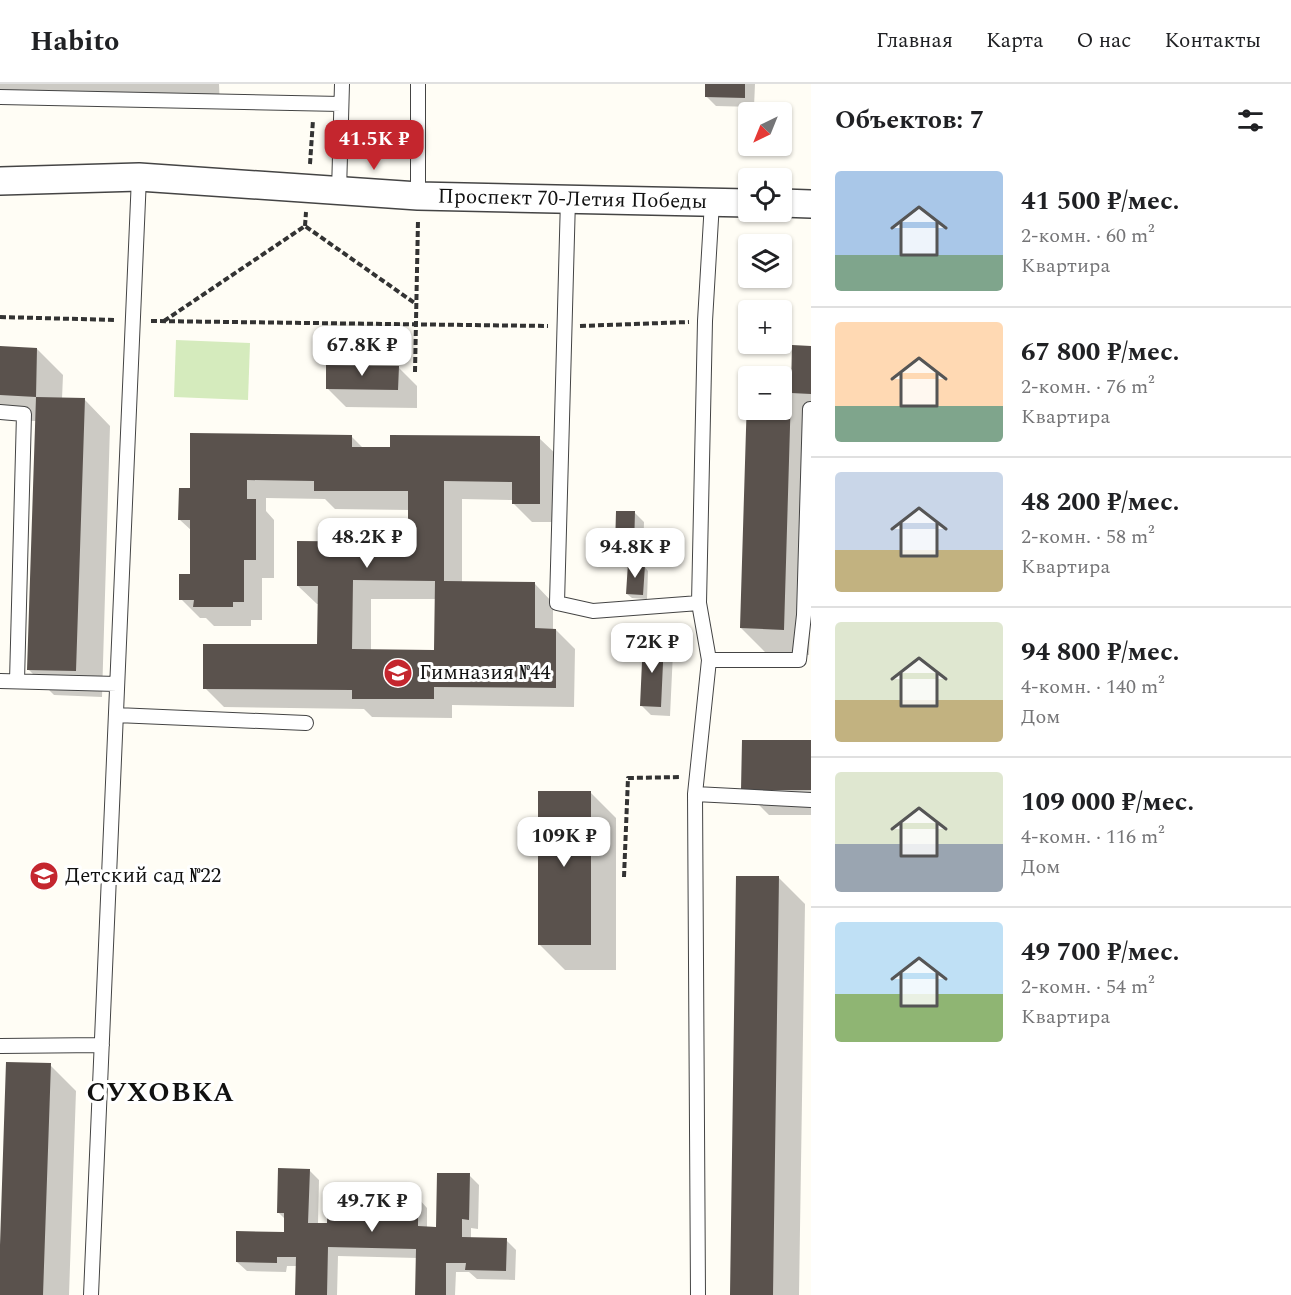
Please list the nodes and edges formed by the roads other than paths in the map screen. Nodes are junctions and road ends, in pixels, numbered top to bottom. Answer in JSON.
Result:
{"nodes":[{"id":1,"x":342,"y":84,"type":"edge"},
{"id":2,"x":418,"y":84,"type":"edge"},
{"id":3,"x":0,"y":97,"type":"edge"},
{"id":4,"x":341,"y":104,"type":"junction"},
{"id":5,"x":140,"y":177,"type":"junction"},
{"id":6,"x":0,"y":181,"type":"edge"},
{"id":7,"x":339,"y":191,"type":"junction"},
{"id":8,"x":418,"y":196,"type":"junction"},
{"id":9,"x":568,"y":199,"type":"junction"},
{"id":10,"x":712,"y":202,"type":"junction"},
{"id":11,"x":738,"y":202,"type":"edge"},
{"id":12,"x":792,"y":203,"type":"edge"},
{"id":13,"x":811,"y":204,"type":"edge"},
{"id":14,"x":811,"y":409,"type":"edge"},
{"id":15,"x":0,"y":412,"type":"edge"},
{"id":16,"x":699,"y":603,"type":"junction"},
{"id":17,"x":709,"y":660,"type":"junction"},
{"id":18,"x":0,"y":681,"type":"edge"},
{"id":19,"x":17,"y":681,"type":"junction"},
{"id":20,"x":117,"y":684,"type":"junction"},
{"id":21,"x":116,"y":715,"type":"junction"},
{"id":22,"x":306,"y":723,"type":"dead end"},
{"id":23,"x":695,"y":794,"type":"junction"},
{"id":24,"x":811,"y":800,"type":"edge"},
{"id":25,"x":102,"y":1045,"type":"junction"},
{"id":26,"x":0,"y":1046,"type":"edge"},
{"id":27,"x":91,"y":1295,"type":"edge"},
{"id":28,"x":698,"y":1295,"type":"edge"}],
"edges":[{"from":1,"to":4,"type":"lane"},
{"from":2,"to":8,"type":"lane"},
{"from":3,"to":4,"type":"lane"},
{"from":4,"to":7,"type":"lane"},
{"from":5,"to":6,"type":"street","name":"Проспект 70-Летия Победы"},
{"from":5,"to":7,"type":"street","name":"Проспект 70-Летия Победы"},
{"from":5,"to":20,"type":"lane"},
{"from":7,"to":8,"type":"street","name":"Проспект 70-Летия Победы"},
{"from":8,"to":9,"type":"street","name":"Проспект 70-Летия Победы"},
{"from":9,"to":10,"type":"street","name":"Проспект 70-Летия Победы"},
{"from":9,"to":16,"type":"lane"},
{"from":10,"to":11,"type":"street","name":"Проспект 70-Летия Победы"},
{"from":10,"to":16,"type":"lane"},
{"from":12,"to":13,"type":"street"},
{"from":14,"to":17,"type":"lane"},
{"from":15,"to":19,"type":"lane"},
{"from":16,"to":17,"type":"lane"},
{"from":17,"to":23,"type":"lane"},
{"from":18,"to":19,"type":"lane"},
{"from":19,"to":20,"type":"lane"},
{"from":20,"to":21,"type":"lane"},
{"from":21,"to":22,"type":"lane"},
{"from":21,"to":25,"type":"lane"},
{"from":23,"to":24,"type":"lane"},
{"from":23,"to":28,"type":"lane"},
{"from":25,"to":26,"type":"lane"},
{"from":25,"to":27,"type":"lane"}]}
